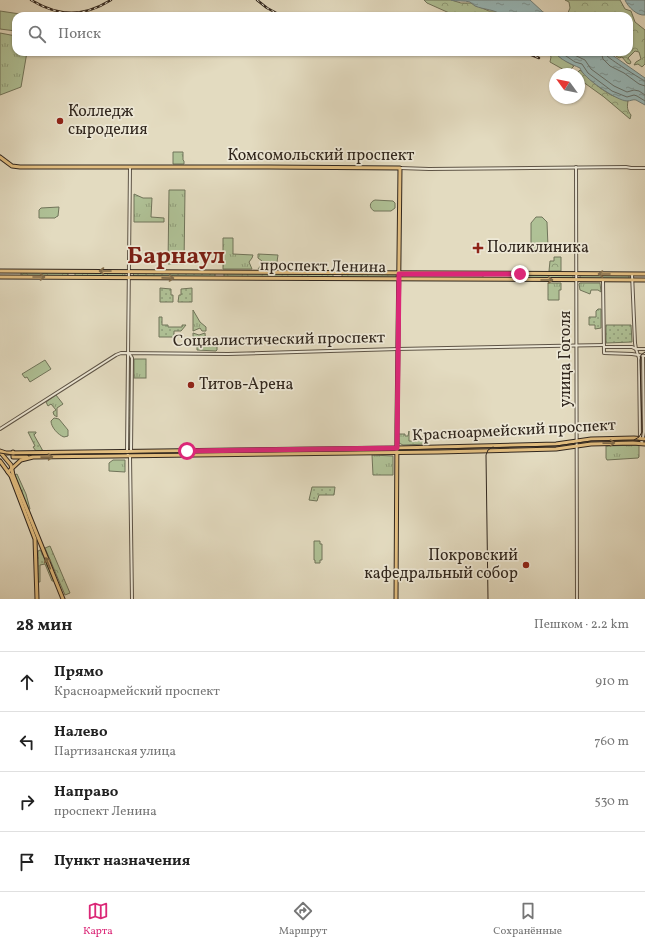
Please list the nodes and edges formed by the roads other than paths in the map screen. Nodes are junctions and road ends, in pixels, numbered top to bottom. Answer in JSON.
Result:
{"nodes":[{"id":1,"x":0,"y":157,"type":"edge"},
{"id":2,"x":130,"y":167,"type":"junction"},
{"id":3,"x":576,"y":167,"type":"junction"},
{"id":4,"x":400,"y":168,"type":"junction"},
{"id":5,"x":645,"y":168,"type":"edge"},
{"id":6,"x":0,"y":271,"type":"edge"},
{"id":7,"x":130,"y":271,"type":"junction"},
{"id":8,"x":399,"y":274,"type":"junction"},
{"id":9,"x":576,"y":274,"type":"junction"},
{"id":10,"x":632,"y":274,"type":"junction"},
{"id":11,"x":645,"y":274,"type":"edge"},
{"id":12,"x":0,"y":277,"type":"edge"},
{"id":13,"x":129,"y":278,"type":"junction"},
{"id":14,"x":399,"y":280,"type":"junction"},
{"id":15,"x":577,"y":280,"type":"junction"},
{"id":16,"x":603,"y":280,"type":"junction"},
{"id":17,"x":632,"y":280,"type":"junction"},
{"id":18,"x":645,"y":280,"type":"edge"},
{"id":19,"x":577,"y":346,"type":"junction"},
{"id":20,"x":604,"y":346,"type":"junction"},
{"id":21,"x":398,"y":349,"type":"junction"},
{"id":22,"x":636,"y":349,"type":"junction"},
{"id":23,"x":645,"y":349,"type":"edge"},
{"id":24,"x":129,"y":353,"type":"junction"},
{"id":25,"x":632,"y":354,"type":"junction"},
{"id":26,"x":638,"y":355,"type":"junction"},
{"id":27,"x":644,"y":357,"type":"edge"},
{"id":28,"x":0,"y":429,"type":"edge"},
{"id":29,"x":643,"y":439,"type":"edge"},
{"id":30,"x":576,"y":441,"type":"junction"},
{"id":31,"x":643,"y":444,"type":"edge"},
{"id":32,"x":576,"y":446,"type":"junction"},
{"id":33,"x":438,"y":447,"type":"junction"},
{"id":34,"x":397,"y":448,"type":"junction"},
{"id":35,"x":323,"y":451,"type":"junction"},
{"id":36,"x":13,"y":452,"type":"junction"},
{"id":37,"x":129,"y":452,"type":"junction"},
{"id":38,"x":396,"y":452,"type":"junction"},
{"id":39,"x":438,"y":452,"type":"junction"},
{"id":40,"x":0,"y":453,"type":"edge"},
{"id":41,"x":129,"y":456,"type":"junction"},
{"id":42,"x":34,"y":457,"type":"junction"},
{"id":43,"x":0,"y":461,"type":"edge"},
{"id":44,"x":12,"y":468,"type":"junction"},
{"id":45,"x":8,"y":472,"type":"junction"},
{"id":46,"x":43,"y":549,"type":"junction"},
{"id":47,"x":36,"y":550,"type":"junction"},
{"id":48,"x":37,"y":599,"type":"edge"},
{"id":49,"x":63,"y":599,"type":"edge"},
{"id":50,"x":132,"y":599,"type":"edge"},
{"id":51,"x":396,"y":599,"type":"edge"},
{"id":52,"x":577,"y":599,"type":"edge"}],
"edges":[{"from":1,"to":2,"type":"main road","name":"Комсомольский проспект"},
{"from":2,"to":4,"type":"main road","name":"Комсомольский проспект"},
{"from":2,"to":7,"type":"street"},
{"from":3,"to":4,"type":"street","name":"Комсомольский проспект"},
{"from":3,"to":5,"type":"street","name":"Комсомольский проспект"},
{"from":3,"to":9,"type":"street","name":"улица Гоголя"},
{"from":4,"to":8,"type":"main road"},
{"from":7,"to":6,"type":"main road","name":"проспект Ленина","one_way":true},
{"from":7,"to":8,"type":"main road","name":"проспект Ленина"},
{"from":7,"to":13,"type":"street"},
{"from":8,"to":9,"type":"main road","name":"проспект Ленина"},
{"from":8,"to":14,"type":"main road"},
{"from":10,"to":9,"type":"main road","name":"проспект Ленина","one_way":true},
{"from":9,"to":15,"type":"street","name":"улица Гоголя"},
{"from":10,"to":11,"type":"main road","name":"проспект Ленина"},
{"from":10,"to":17,"type":"street"},
{"from":12,"to":13,"type":"main road","name":"проспект Ленина","one_way":true},
{"from":13,"to":14,"type":"main road","name":"проспект Ленина","one_way":true},
{"from":13,"to":24,"type":"street"},
{"from":14,"to":15,"type":"main road","name":"проспект Ленина","one_way":true},
{"from":14,"to":21,"type":"main road"},
{"from":15,"to":16,"type":"main road","name":"проспект Ленина"},
{"from":15,"to":19,"type":"street","name":"улица Гоголя"},
{"from":16,"to":17,"type":"main road","name":"проспект Ленина"},
{"from":16,"to":20,"type":"street"},
{"from":17,"to":18,"type":"main road","name":"проспект Ленина"},
{"from":17,"to":22,"type":"street"},
{"from":19,"to":20,"type":"street","name":"Социалистический проспект"},
{"from":19,"to":21,"type":"street","name":"Социалистический проспект"},
{"from":19,"to":30,"type":"street","name":"улица Гоголя"},
{"from":20,"to":22,"type":"street","name":"Социалистический проспект"},
{"from":20,"to":25,"type":"street"},
{"from":21,"to":24,"type":"street","name":"Социалистический проспект"},
{"from":21,"to":34,"type":"main road"},
{"from":22,"to":23,"type":"street","name":"Социалистический проспект"},
{"from":22,"to":25,"type":"street"},
{"from":22,"to":26,"type":"street"},
{"from":22,"to":27,"type":"street"},
{"from":24,"to":28,"type":"street","name":"Социалистический проспект"},
{"from":24,"to":37,"type":"street"},
{"from":25,"to":26,"type":"street"},
{"from":26,"to":27,"type":"street"},
{"from":26,"to":29,"type":"street"},
{"from":27,"to":29,"type":"street"},
{"from":29,"to":30,"type":"main road","name":"Красноармейский проспект"},
{"from":29,"to":31,"type":"street"},
{"from":30,"to":32,"type":"street","name":"улица Гоголя"},
{"from":30,"to":33,"type":"main road","name":"Красноармейский проспект"},
{"from":32,"to":31,"type":"main road","name":"Красноармейский проспект","one_way":true},
{"from":32,"to":39,"type":"main road","name":"Красноармейский проспект"},
{"from":32,"to":52,"type":"street","name":"улица Гоголя"},
{"from":33,"to":34,"type":"main road","name":"Красноармейский проспект"},
{"from":33,"to":39,"type":"main road"},
{"from":34,"to":35,"type":"main road","name":"Красноармейский проспект"},
{"from":34,"to":38,"type":"main road"},
{"from":35,"to":37,"type":"main road","name":"Красноармейский проспект"},
{"from":35,"to":38,"type":"main road","name":"Красноармейский проспект"},
{"from":35,"to":41,"type":"main road","name":"Красноармейский проспект"},
{"from":36,"to":37,"type":"main road","name":"Красноармейский проспект"},
{"from":36,"to":40,"type":"main road","name":"Красноармейский проспект"},
{"from":36,"to":42,"type":"main road"},
{"from":37,"to":41,"type":"street"},
{"from":38,"to":39,"type":"main road","name":"Красноармейский проспект"},
{"from":38,"to":51,"type":"main road"},
{"from":40,"to":44,"type":"main road"},
{"from":42,"to":41,"type":"main road","name":"Красноармейский проспект","one_way":true},
{"from":41,"to":50,"type":"street"},
{"from":42,"to":44,"type":"main road","name":"Красноармейский проспект"},
{"from":43,"to":45,"type":"main road"},
{"from":44,"to":45,"type":"main road","name":"Красноармейский проспект"},
{"from":44,"to":46,"type":"main road"},
{"from":45,"to":47,"type":"main road"},
{"from":46,"to":47,"type":"main road"},
{"from":49,"to":46,"type":"main road","one_way":true},
{"from":47,"to":48,"type":"main road"}]}
